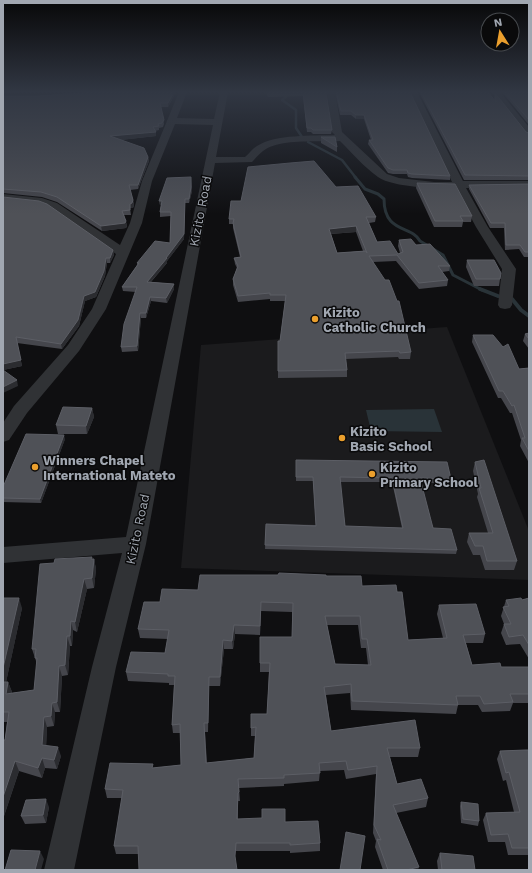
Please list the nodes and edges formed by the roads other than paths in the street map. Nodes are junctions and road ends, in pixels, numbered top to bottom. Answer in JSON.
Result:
{"nodes":[{"id":1,"x":166,"y":133,"type":"edge"},
{"id":2,"x":216,"y":133,"type":"edge"},
{"id":3,"x":338,"y":133,"type":"edge"},
{"id":4,"x":433,"y":133,"type":"edge"},
{"id":5,"x":342,"y":138,"type":"junction"},
{"id":6,"x":210,"y":160,"type":"junction"},
{"id":7,"x":529,"y":184,"type":"edge"},
{"id":8,"x":458,"y":185,"type":"junction"},
{"id":9,"x":3,"y":197,"type":"edge"},
{"id":10,"x":123,"y":253,"type":"junction"},
{"id":11,"x":505,"y":305,"type":"dead end"},
{"id":12,"x":3,"y":436,"type":"edge"},
{"id":13,"x":135,"y":544,"type":"junction"},
{"id":14,"x":3,"y":555,"type":"edge"},
{"id":15,"x":59,"y":870,"type":"edge"}],
"edges":[{"from":1,"to":10,"type":"street"},
{"from":2,"to":6,"type":"street","name":"Kizito Road"},
{"from":3,"to":5,"type":"street"},
{"from":4,"to":8,"type":"street"},
{"from":5,"to":6,"type":"street"},
{"from":5,"to":8,"type":"street"},
{"from":6,"to":13,"type":"street","name":"Kizito Road"},
{"from":7,"to":8,"type":"street"},
{"from":8,"to":11,"type":"street"},
{"from":9,"to":10,"type":"street"},
{"from":10,"to":12,"type":"street"},
{"from":13,"to":14,"type":"street"},
{"from":13,"to":15,"type":"street","name":"Kizito Road"}]}
